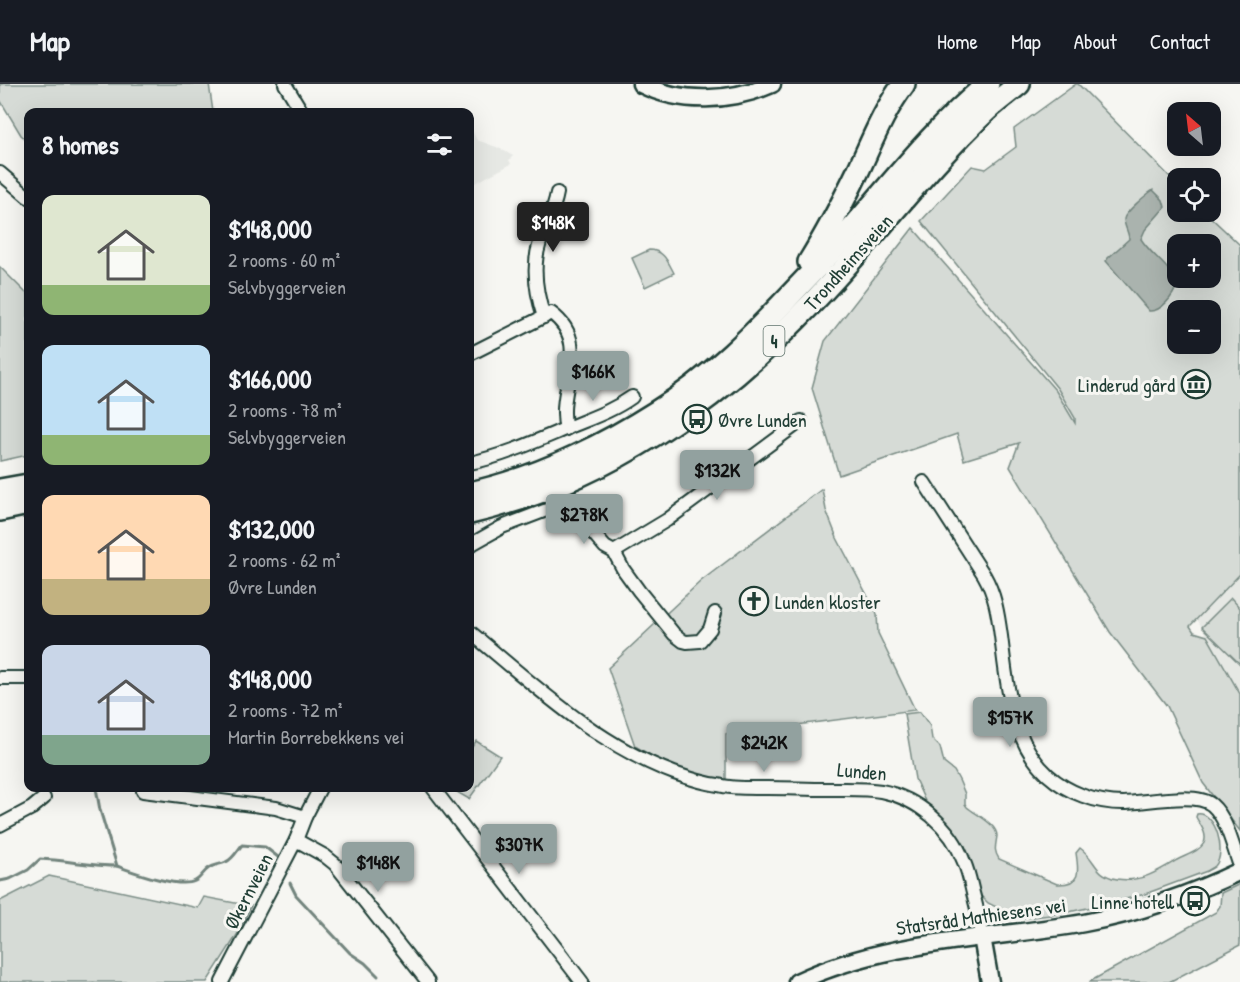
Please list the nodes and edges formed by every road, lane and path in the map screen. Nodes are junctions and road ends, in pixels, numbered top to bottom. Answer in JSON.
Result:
{"nodes":[{"id":1,"x":285,"y":84,"type":"edge"},
{"id":2,"x":641,"y":84,"type":"edge"},
{"id":3,"x":772,"y":84,"type":"edge"},
{"id":4,"x":904,"y":84,"type":"edge"},
{"id":5,"x":988,"y":84,"type":"edge"},
{"id":6,"x":1019,"y":84,"type":"edge"},
{"id":7,"x":300,"y":108,"type":"edge"},
{"id":8,"x":0,"y":173,"type":"edge"},
{"id":9,"x":557,"y":193,"type":"dead end"},
{"id":10,"x":24,"y":194,"type":"edge"},
{"id":11,"x":789,"y":297,"type":"junction"},
{"id":12,"x":544,"y":317,"type":"junction"},
{"id":13,"x":474,"y":352,"type":"edge"},
{"id":14,"x":632,"y":397,"type":"dead end"},
{"id":15,"x":801,"y":421,"type":"dead end"},
{"id":16,"x":566,"y":429,"type":"junction"},
{"id":17,"x":474,"y":462,"type":"edge"},
{"id":18,"x":924,"y":482,"type":"dead end"},
{"id":19,"x":24,"y":485,"type":"edge"},
{"id":20,"x":0,"y":490,"type":"edge"},
{"id":21,"x":474,"y":492,"type":"edge"},
{"id":22,"x":24,"y":505,"type":"edge"},
{"id":23,"x":0,"y":510,"type":"edge"},
{"id":24,"x":474,"y":512,"type":"edge"},
{"id":25,"x":474,"y":543,"type":"edge"},
{"id":26,"x":614,"y":552,"type":"junction"},
{"id":27,"x":715,"y":613,"type":"dead end"},
{"id":28,"x":474,"y":635,"type":"edge"},
{"id":29,"x":0,"y":678,"type":"edge"},
{"id":30,"x":24,"y":678,"type":"edge"},
{"id":31,"x":151,"y":792,"type":"edge"},
{"id":32,"x":318,"y":792,"type":"edge"},
{"id":33,"x":435,"y":792,"type":"edge"},
{"id":34,"x":44,"y":798,"type":"dead end"},
{"id":35,"x":305,"y":817,"type":"junction"},
{"id":36,"x":0,"y":825,"type":"edge"},
{"id":37,"x":296,"y":840,"type":"junction"},
{"id":38,"x":1240,"y":866,"type":"edge"},
{"id":39,"x":1240,"y":871,"type":"edge"},
{"id":40,"x":982,"y":937,"type":"junction"},
{"id":41,"x":222,"y":982,"type":"edge"},
{"id":42,"x":428,"y":982,"type":"edge"},
{"id":43,"x":582,"y":982,"type":"edge"},
{"id":44,"x":797,"y":982,"type":"edge"},
{"id":45,"x":990,"y":982,"type":"edge"}],
"edges":[{"from":1,"to":7,"type":"street"},
{"from":2,"to":3,"type":"street"},
{"from":4,"to":11,"type":"highway"},
{"from":5,"to":11,"type":"highway","name":"Trondheimsveien","number":"4"},
{"from":6,"to":24,"type":"highway","name":"Trondheimsveien","number":"4"},
{"from":8,"to":10,"type":"street"},
{"from":9,"to":12,"type":"street"},
{"from":11,"to":21,"type":"highway","name":"Trondheimsveien","number":"4"},
{"from":12,"to":13,"type":"street"},
{"from":12,"to":16,"type":"street"},
{"from":14,"to":16,"type":"street"},
{"from":15,"to":26,"type":"street"},
{"from":16,"to":17,"type":"street"},
{"from":18,"to":38,"type":"street"},
{"from":19,"to":20,"type":"highway"},
{"from":22,"to":23,"type":"highway"},
{"from":25,"to":26,"type":"street"},
{"from":26,"to":27,"type":"street"},
{"from":28,"to":40,"type":"street","name":"Lunden"},
{"from":29,"to":30,"type":"street"},
{"from":31,"to":35,"type":"street"},
{"from":32,"to":35,"type":"street","name":"Økernveien"},
{"from":33,"to":43,"type":"street"},
{"from":34,"to":36,"type":"street"},
{"from":35,"to":37,"type":"street","name":"Økernveien"},
{"from":37,"to":41,"type":"street","name":"Økernveien"},
{"from":37,"to":42,"type":"street"},
{"from":39,"to":40,"type":"street","name":"Statsråd Mathiesens vei"},
{"from":40,"to":44,"type":"street","name":"Statsråd Mathiesens vei"},
{"from":40,"to":45,"type":"street","name":"Lunden"}]}
